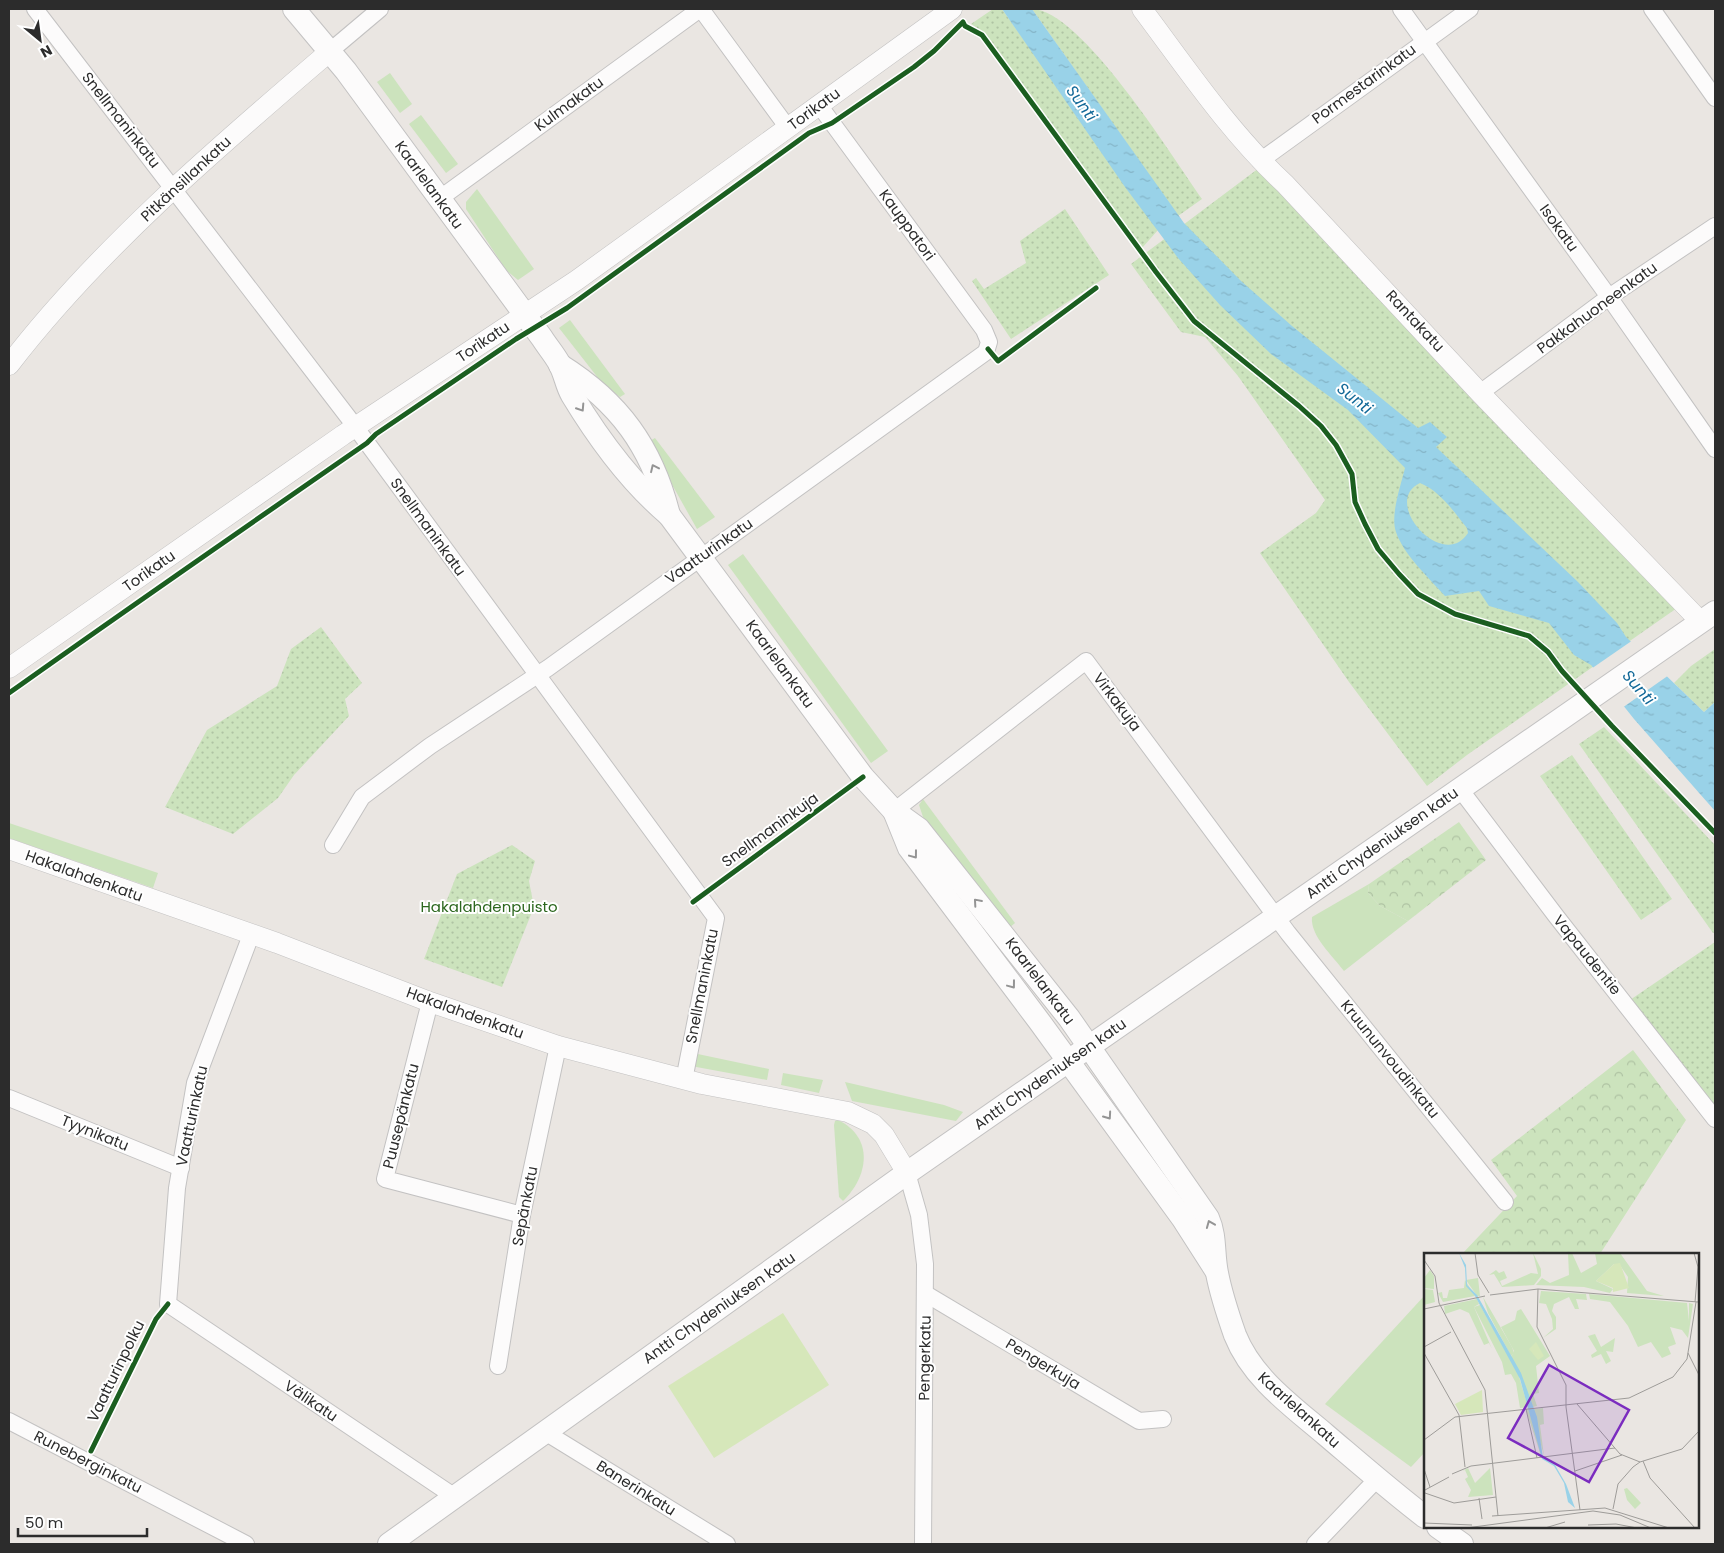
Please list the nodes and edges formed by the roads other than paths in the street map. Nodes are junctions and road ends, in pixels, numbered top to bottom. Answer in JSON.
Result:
{"nodes":[{"id":1,"x":35,"y":9,"type":"edge"},
{"id":2,"x":294,"y":9,"type":"edge"},
{"id":3,"x":380,"y":9,"type":"edge"},
{"id":4,"x":700,"y":9,"type":"edge"},
{"id":5,"x":952,"y":9,"type":"edge"},
{"id":6,"x":1142,"y":9,"type":"edge"},
{"id":7,"x":1401,"y":9,"type":"edge"},
{"id":8,"x":1470,"y":9,"type":"edge"},
{"id":9,"x":1652,"y":9,"type":"edge"},
{"id":10,"x":1424,"y":41,"type":"junction"},
{"id":11,"x":329,"y":52,"type":"junction"},
{"id":12,"x":1715,"y":98,"type":"edge"},
{"id":13,"x":819,"y":105,"type":"junction"},
{"id":14,"x":788,"y":128,"type":"junction"},
{"id":15,"x":1260,"y":161,"type":"junction"},
{"id":16,"x":174,"y":190,"type":"junction"},
{"id":17,"x":439,"y":199,"type":"junction"},
{"id":18,"x":1715,"y":226,"type":"edge"},
{"id":19,"x":1609,"y":298,"type":"junction"},
{"id":20,"x":524,"y":315,"type":"junction"},
{"id":21,"x":988,"y":348,"type":"joint"},
{"id":22,"x":9,"y":365,"type":"edge"},
{"id":23,"x":1480,"y":393,"type":"junction"},
{"id":24,"x":355,"y":427,"type":"junction"},
{"id":25,"x":1715,"y":449,"type":"edge"},
{"id":26,"x":700,"y":557,"type":"junction"},
{"id":27,"x":1708,"y":617,"type":"edge"},
{"id":28,"x":9,"y":668,"type":"edge"},
{"id":29,"x":537,"y":675,"type":"junction"},
{"id":30,"x":1460,"y":788,"type":"junction"},
{"id":31,"x":894,"y":811,"type":"junction"},
{"id":32,"x":333,"y":845,"type":"dead end"},
{"id":33,"x":9,"y":849,"type":"edge"},
{"id":34,"x":1276,"y":916,"type":"junction"},
{"id":35,"x":250,"y":935,"type":"junction"},
{"id":36,"x":430,"y":1002,"type":"junction"},
{"id":37,"x":558,"y":1046,"type":"junction"},
{"id":38,"x":1089,"y":1047,"type":"junction"},
{"id":39,"x":1068,"y":1062,"type":"junction"},
{"id":40,"x":684,"y":1080,"type":"junction"},
{"id":41,"x":9,"y":1098,"type":"edge"},
{"id":42,"x":1715,"y":1119,"type":"edge"},
{"id":43,"x":181,"y":1168,"type":"junction"},
{"id":44,"x":907,"y":1173,"type":"junction"},
{"id":45,"x":1505,"y":1202,"type":"dead end"},
{"id":46,"x":522,"y":1215,"type":"junction"},
{"id":47,"x":1217,"y":1272,"type":"junction"},
{"id":48,"x":926,"y":1294,"type":"junction"},
{"id":49,"x":168,"y":1304,"type":"joint"},
{"id":50,"x":498,"y":1366,"type":"dead end"},
{"id":51,"x":1163,"y":1419,"type":"dead end"},
{"id":52,"x":9,"y":1421,"type":"edge"},
{"id":53,"x":545,"y":1432,"type":"junction"},
{"id":54,"x":1377,"y":1479,"type":"junction"},
{"id":55,"x":455,"y":1497,"type":"junction"},
{"id":56,"x":1424,"y":1516,"type":"edge"},
{"id":57,"x":1439,"y":1528,"type":"edge"},
{"id":58,"x":246,"y":1544,"type":"edge"},
{"id":59,"x":389,"y":1544,"type":"edge"},
{"id":60,"x":727,"y":1544,"type":"edge"},
{"id":61,"x":923,"y":1544,"type":"edge"},
{"id":62,"x":1315,"y":1544,"type":"edge"},
{"id":63,"x":1462,"y":1544,"type":"edge"}],
"edges":[{"from":1,"to":16,"type":"street","name":"Snellmaninkatu"},
{"from":2,"to":11,"type":"main road","name":"Kaarlelankatu"},
{"from":3,"to":11,"type":"street","name":"Pitkänsillankatu"},
{"from":4,"to":14,"type":"street","name":"Kulmakatu"},
{"from":4,"to":17,"type":"street","name":"Kulmakatu"},
{"from":5,"to":13,"type":"street","name":"Torikatu"},
{"from":6,"to":15,"type":"street","name":"Rantakatu"},
{"from":7,"to":10,"type":"street","name":"Isokatu"},
{"from":8,"to":10,"type":"street","name":"Pormestarinkatu"},
{"from":9,"to":12,"type":"street"},
{"from":10,"to":15,"type":"street","name":"Pormestarinkatu"},
{"from":10,"to":19,"type":"street","name":"Isokatu"},
{"from":11,"to":16,"type":"street","name":"Pitkänsillankatu"},
{"from":11,"to":17,"type":"main road","name":"Kaarlelankatu"},
{"from":13,"to":14,"type":"street","name":"Torikatu"},
{"from":13,"to":21,"type":"street","name":"Kauppatori"},
{"from":14,"to":20,"type":"street","name":"Torikatu"},
{"from":15,"to":23,"type":"street","name":"Rantakatu"},
{"from":16,"to":22,"type":"street","name":"Pitkänsillankatu"},
{"from":16,"to":24,"type":"street","name":"Snellmaninkatu"},
{"from":17,"to":20,"type":"main road","name":"Kaarlelankatu"},
{"from":18,"to":19,"type":"street","name":"Pakkahuoneenkatu"},
{"from":19,"to":23,"type":"street","name":"Pakkahuoneenkatu"},
{"from":19,"to":25,"type":"street","name":"Isokatu"},
{"from":20,"to":24,"type":"street","name":"Torikatu"},
{"from":20,"to":26,"type":"main road","name":"Kaarlelankatu"},
{"from":21,"to":26,"type":"street","name":"Vaatturinkatu"},
{"from":23,"to":27,"type":"street","name":"Rantakatu"},
{"from":24,"to":28,"type":"street","name":"Torikatu"},
{"from":24,"to":29,"type":"street","name":"Snellmaninkatu"},
{"from":26,"to":29,"type":"street","name":"Vaatturinkatu"},
{"from":26,"to":31,"type":"main road","name":"Kaarlelankatu"},
{"from":27,"to":30,"type":"main road","name":"Antti Chydeniuksen katu"},
{"from":29,"to":32,"type":"street","name":"Vaatturinkatu"},
{"from":29,"to":40,"type":"street","name":"Snellmaninkatu"},
{"from":30,"to":34,"type":"main road","name":"Antti Chydeniuksen katu"},
{"from":30,"to":42,"type":"street","name":"Vapaudentie"},
{"from":31,"to":34,"type":"street","name":"Virkakuja"},
{"from":38,"to":31,"type":"main road","name":"Kaarlelankatu","one_way":true},
{"from":31,"to":39,"type":"main road","name":"Kaarlelankatu","one_way":true},
{"from":33,"to":35,"type":"street","name":"Hakalahdenkatu"},
{"from":34,"to":38,"type":"main road","name":"Antti Chydeniuksen katu"},
{"from":34,"to":45,"type":"street","name":"Kruununvoudinkatu"},
{"from":35,"to":36,"type":"street","name":"Hakalahdenkatu"},
{"from":35,"to":43,"type":"street","name":"Vaatturinkatu"},
{"from":36,"to":37,"type":"street","name":"Hakalahdenkatu"},
{"from":36,"to":46,"type":"street","name":"Puusepänkatu"},
{"from":37,"to":40,"type":"street","name":"Hakalahdenkatu"},
{"from":37,"to":46,"type":"street","name":"Sepänkatu"},
{"from":38,"to":39,"type":"main road","name":"Antti Chydeniuksen katu"},
{"from":47,"to":38,"type":"main road","name":"Kaarlelankatu","one_way":true},
{"from":39,"to":44,"type":"main road","name":"Antti Chydeniuksen katu"},
{"from":39,"to":47,"type":"main road","name":"Kaarlelankatu","one_way":true},
{"from":40,"to":44,"type":"street","name":"Hakalahdenkatu"},
{"from":41,"to":43,"type":"street","name":"Tyynikatu"},
{"from":43,"to":49,"type":"street","name":"Vaatturinkatu"},
{"from":44,"to":48,"type":"street","name":"Pengerkatu"},
{"from":44,"to":53,"type":"main road","name":"Antti Chydeniuksen katu"},
{"from":46,"to":50,"type":"street","name":"Sepänkatu"},
{"from":47,"to":54,"type":"main road","name":"Kaarlelankatu"},
{"from":48,"to":51,"type":"street","name":"Pengerkuja"},
{"from":48,"to":61,"type":"street","name":"Pengerkatu"},
{"from":49,"to":55,"type":"street","name":"Välikatu"},
{"from":52,"to":58,"type":"street","name":"Runeberginkatu"},
{"from":53,"to":55,"type":"main road","name":"Antti Chydeniuksen katu"},
{"from":53,"to":60,"type":"street","name":"Banerinkatu"},
{"from":54,"to":56,"type":"main road","name":"Kaarlelankatu"},
{"from":54,"to":62,"type":"street"},
{"from":55,"to":59,"type":"main road","name":"Antti Chydeniuksen katu"},
{"from":57,"to":63,"type":"main road"}]}
